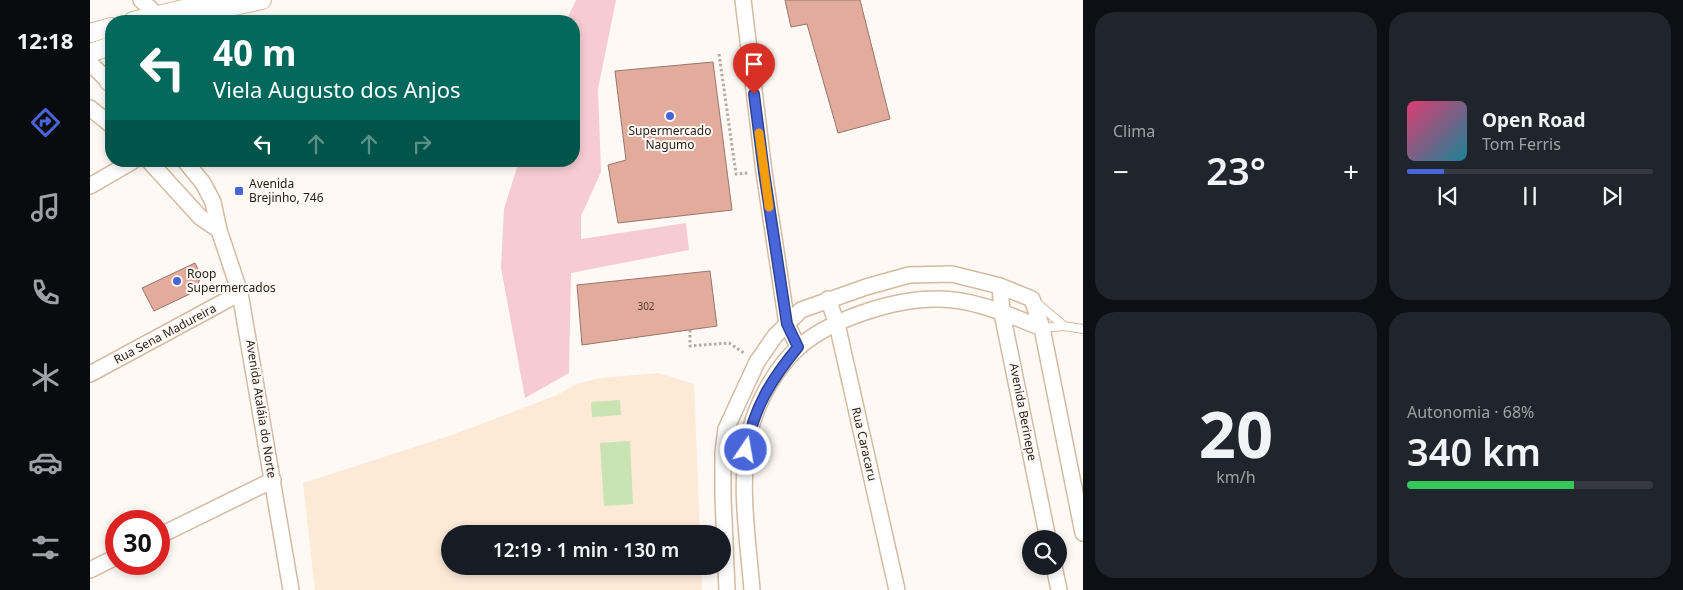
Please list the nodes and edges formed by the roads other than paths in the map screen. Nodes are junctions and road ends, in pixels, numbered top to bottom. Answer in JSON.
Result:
{"nodes":[{"id":1,"x":141,"y":0,"type":"edge"},
{"id":2,"x":262,"y":0,"type":"edge"},
{"id":3,"x":743,"y":0,"type":"edge"},
{"id":4,"x":234,"y":6,"type":"junction"},
{"id":5,"x":156,"y":15,"type":"joint"},
{"id":6,"x":211,"y":15,"type":"edge"},
{"id":7,"x":105,"y":29,"type":"edge"},
{"id":8,"x":90,"y":33,"type":"edge"},
{"id":9,"x":105,"y":48,"type":"edge"},
{"id":10,"x":90,"y":53,"type":"edge"},
{"id":11,"x":90,"y":63,"type":"edge"},
{"id":12,"x":105,"y":75,"type":"edge"},
{"id":13,"x":90,"y":108,"type":"edge"},
{"id":14,"x":105,"y":119,"type":"edge"},
{"id":15,"x":123,"y":167,"type":"edge"},
{"id":16,"x":154,"y":167,"type":"edge"},
{"id":17,"x":190,"y":167,"type":"edge"},
{"id":18,"x":90,"y":186,"type":"edge"},
{"id":19,"x":219,"y":230,"type":"junction"},
{"id":20,"x":1000,"y":286,"type":"junction"},
{"id":21,"x":240,"y":293,"type":"junction"},
{"id":22,"x":828,"y":299,"type":"junction"},
{"id":23,"x":1032,"y":299,"type":"junction"},
{"id":24,"x":1002,"y":313,"type":"junction"},
{"id":25,"x":787,"y":324,"type":"junction"},
{"id":26,"x":837,"y":324,"type":"junction"},
{"id":27,"x":1064,"y":326,"type":"junction"},
{"id":28,"x":1042,"y":328,"type":"junction"},
{"id":29,"x":1083,"y":329,"type":"edge"},
{"id":30,"x":798,"y":347,"type":"junction"},
{"id":31,"x":90,"y":374,"type":"edge"},
{"id":32,"x":273,"y":480,"type":"junction"},
{"id":33,"x":1046,"y":530,"type":"edge"},
{"id":34,"x":170,"y":531,"type":"edge"},
{"id":35,"x":1083,"y":533,"type":"edge"},
{"id":36,"x":105,"y":562,"type":"edge"},
{"id":37,"x":90,"y":570,"type":"edge"},
{"id":38,"x":1056,"y":575,"type":"edge"},
{"id":39,"x":291,"y":590,"type":"edge"},
{"id":40,"x":727,"y":590,"type":"edge"},
{"id":41,"x":752,"y":590,"type":"edge"},
{"id":42,"x":897,"y":590,"type":"edge"},
{"id":43,"x":1058,"y":590,"type":"edge"}],
"edges":[{"from":1,"to":5,"type":"street"},
{"from":2,"to":4,"type":"street"},
{"from":3,"to":25,"type":"street"},
{"from":4,"to":5,"type":"street"},
{"from":4,"to":6,"type":"street"},
{"from":7,"to":8,"type":"street"},
{"from":9,"to":10,"type":"street"},
{"from":11,"to":12,"type":"street"},
{"from":13,"to":14,"type":"street"},
{"from":15,"to":18,"type":"street"},
{"from":16,"to":19,"type":"street"},
{"from":17,"to":19,"type":"street","name":"Avenida Ataláia do Norte"},
{"from":19,"to":21,"type":"street","name":"Avenida Ataláia do Norte"},
{"from":20,"to":22,"type":"street"},
{"from":20,"to":23,"type":"street"},
{"from":20,"to":24,"type":"street","name":"Avenida Berinepe"},
{"from":21,"to":31,"type":"street","name":"Rua Sena Madureira"},
{"from":21,"to":32,"type":"street","name":"Avenida Ataláia do Norte"},
{"from":22,"to":25,"type":"street"},
{"from":22,"to":26,"type":"street","name":"Rua Caracaru"},
{"from":23,"to":27,"type":"lane"},
{"from":23,"to":28,"type":"street"},
{"from":24,"to":26,"type":"street"},
{"from":24,"to":28,"type":"street"},
{"from":24,"to":33,"type":"street","name":"Avenida Berinepe"},
{"from":25,"to":30,"type":"street"},
{"from":25,"to":40,"type":"street"},
{"from":26,"to":30,"type":"street"},
{"from":26,"to":42,"type":"street","name":"Rua Caracaru"},
{"from":27,"to":28,"type":"lane"},
{"from":27,"to":29,"type":"lane"},
{"from":28,"to":35,"type":"street"},
{"from":30,"to":41,"type":"street"},
{"from":32,"to":34,"type":"street"},
{"from":32,"to":39,"type":"street","name":"Avenida Ataláia do Norte"},
{"from":36,"to":37,"type":"street"},
{"from":38,"to":43,"type":"street"}]}
